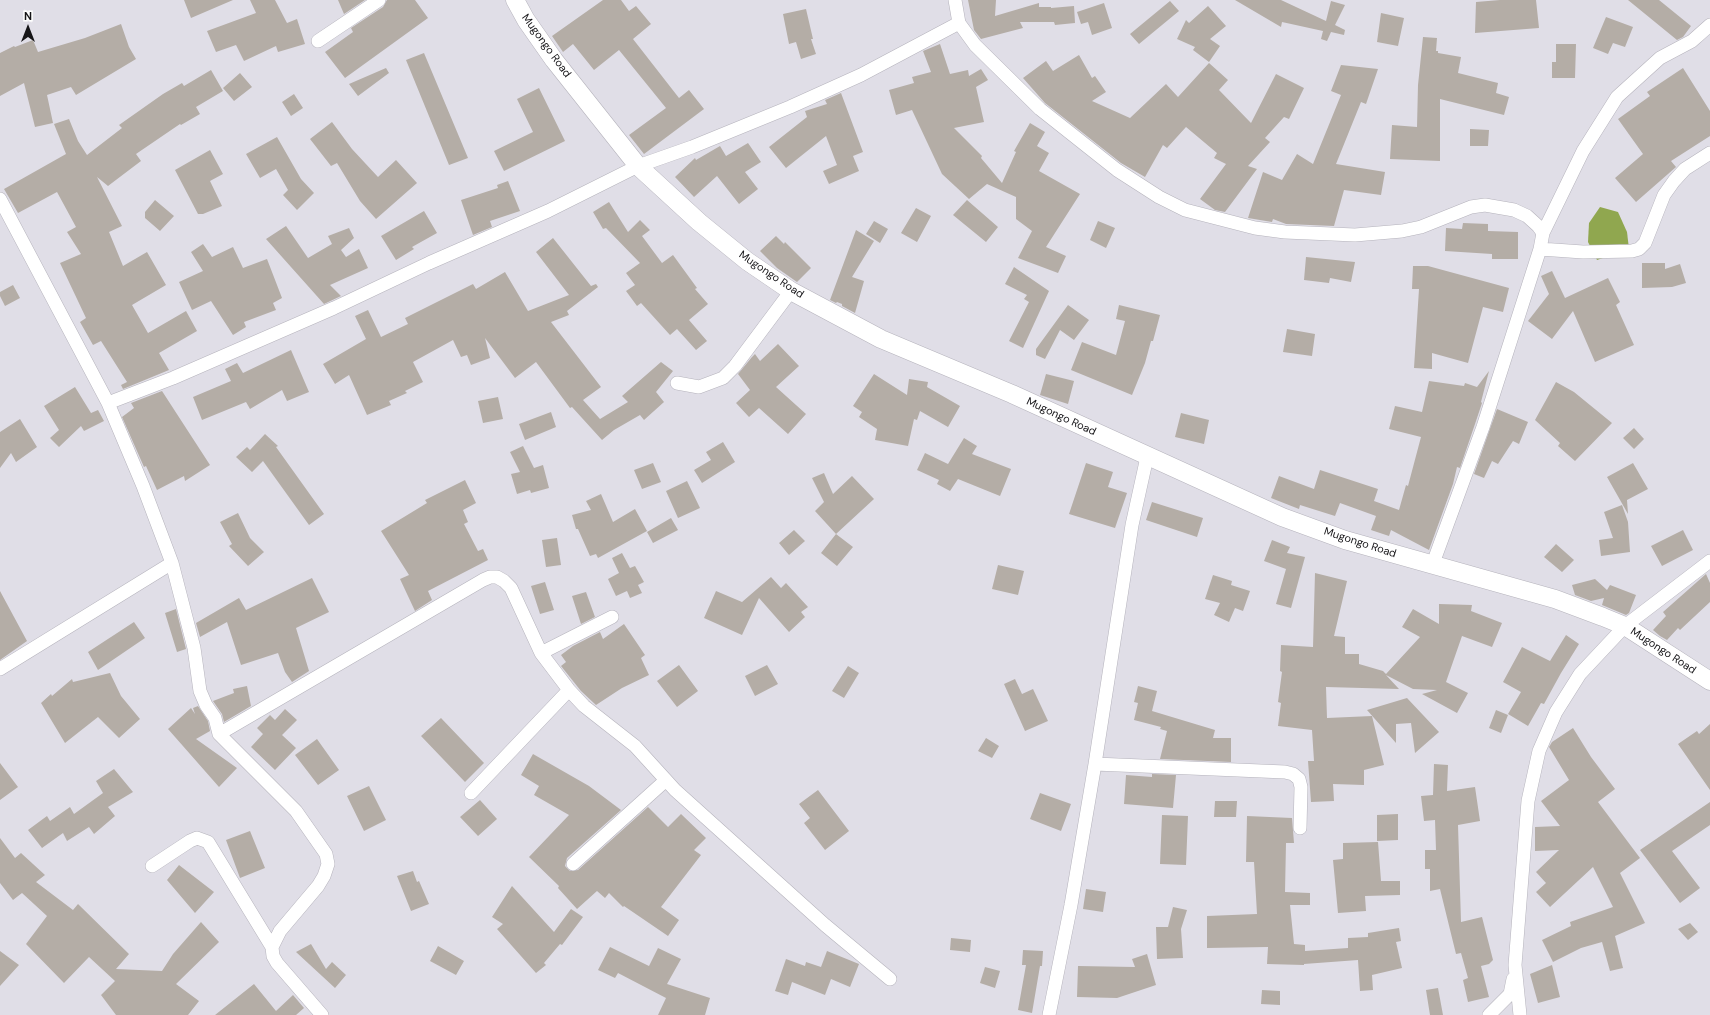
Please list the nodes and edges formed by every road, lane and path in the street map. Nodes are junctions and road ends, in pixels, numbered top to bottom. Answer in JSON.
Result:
{"nodes":[{"id":1,"x":379,"y":0,"type":"edge"},
{"id":2,"x":515,"y":0,"type":"edge"},
{"id":3,"x":955,"y":0,"type":"edge"},
{"id":4,"x":958,"y":23,"type":"junction"},
{"id":5,"x":1710,"y":25,"type":"edge"},
{"id":6,"x":318,"y":41,"type":"dead end"},
{"id":7,"x":1710,"y":154,"type":"edge"},
{"id":8,"x":638,"y":166,"type":"junction"},
{"id":9,"x":0,"y":199,"type":"edge"},
{"id":10,"x":1543,"y":233,"type":"junction"},
{"id":11,"x":1540,"y":249,"type":"junction"},
{"id":12,"x":791,"y":291,"type":"junction"},
{"id":13,"x":677,"y":383,"type":"dead end"},
{"id":14,"x":108,"y":403,"type":"junction"},
{"id":15,"x":1147,"y":457,"type":"junction"},
{"id":16,"x":1710,"y":561,"type":"edge"},
{"id":17,"x":172,"y":563,"type":"junction"},
{"id":18,"x":1432,"y":566,"type":"junction"},
{"id":19,"x":612,"y":617,"type":"dead end"},
{"id":20,"x":1625,"y":626,"type":"junction"},
{"id":21,"x":540,"y":653,"type":"junction"},
{"id":22,"x":0,"y":669,"type":"edge"},
{"id":23,"x":1710,"y":681,"type":"edge"},
{"id":24,"x":569,"y":690,"type":"junction"},
{"id":25,"x":220,"y":734,"type":"junction"},
{"id":26,"x":1095,"y":764,"type":"junction"},
{"id":27,"x":666,"y":780,"type":"junction"},
{"id":28,"x":471,"y":793,"type":"dead end"},
{"id":29,"x":1300,"y":828,"type":"dead end"},
{"id":30,"x":573,"y":864,"type":"dead end"},
{"id":31,"x":152,"y":866,"type":"dead end"},
{"id":32,"x":272,"y":947,"type":"junction"},
{"id":33,"x":1515,"y":965,"type":"junction"},
{"id":34,"x":890,"y":979,"type":"dead end"},
{"id":35,"x":322,"y":1015,"type":"edge"},
{"id":36,"x":1049,"y":1015,"type":"edge"},
{"id":37,"x":1489,"y":1015,"type":"edge"},
{"id":38,"x":1520,"y":1015,"type":"edge"}],
"edges":[{"from":1,"to":6,"type":"street"},
{"from":2,"to":8,"type":"street","name":"Mugongo Road"},
{"from":3,"to":4,"type":"street"},
{"from":4,"to":8,"type":"street"},
{"from":4,"to":10,"type":"street"},
{"from":5,"to":10,"type":"street"},
{"from":7,"to":11,"type":"street"},
{"from":8,"to":12,"type":"street","name":"Mugongo Road"},
{"from":8,"to":14,"type":"street"},
{"from":9,"to":14,"type":"street"},
{"from":10,"to":11,"type":"street"},
{"from":11,"to":18,"type":"street"},
{"from":12,"to":13,"type":"street"},
{"from":12,"to":15,"type":"street","name":"Mugongo Road"},
{"from":14,"to":17,"type":"street"},
{"from":15,"to":18,"type":"street","name":"Mugongo Road"},
{"from":15,"to":26,"type":"street"},
{"from":16,"to":20,"type":"street"},
{"from":17,"to":22,"type":"street"},
{"from":17,"to":25,"type":"street"},
{"from":18,"to":20,"type":"street","name":"Mugongo Road"},
{"from":19,"to":21,"type":"street"},
{"from":20,"to":23,"type":"street","name":"Mugongo Road"},
{"from":20,"to":33,"type":"street"},
{"from":21,"to":24,"type":"street"},
{"from":21,"to":25,"type":"street"},
{"from":24,"to":27,"type":"street"},
{"from":24,"to":28,"type":"street"},
{"from":25,"to":32,"type":"street"},
{"from":26,"to":29,"type":"street"},
{"from":26,"to":36,"type":"street"},
{"from":27,"to":30,"type":"street"},
{"from":27,"to":34,"type":"street"},
{"from":31,"to":32,"type":"street"},
{"from":32,"to":35,"type":"street"},
{"from":33,"to":37,"type":"street"},
{"from":33,"to":38,"type":"street"}]}
